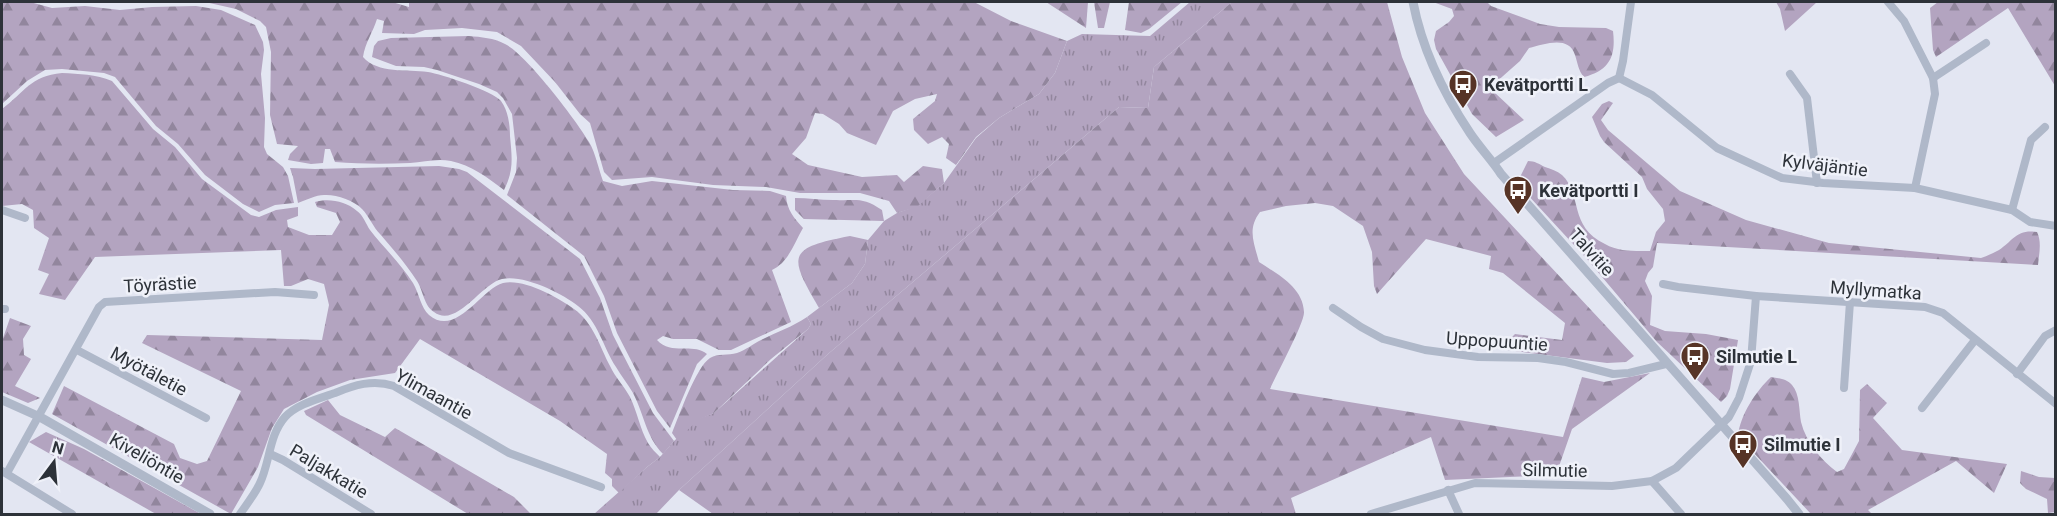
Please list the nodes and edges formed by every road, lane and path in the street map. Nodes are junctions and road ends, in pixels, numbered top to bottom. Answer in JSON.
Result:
{"nodes":[{"id":1,"x":1413,"y":2,"type":"edge"},
{"id":2,"x":1631,"y":2,"type":"edge"},
{"id":3,"x":1888,"y":2,"type":"edge"},
{"id":4,"x":1986,"y":43,"type":"dead end"},
{"id":5,"x":1791,"y":74,"type":"dead end"},
{"id":6,"x":1619,"y":78,"type":"junction"},
{"id":7,"x":1933,"y":78,"type":"junction"},
{"id":8,"x":2044,"y":127,"type":"dead end"},
{"id":9,"x":1494,"y":163,"type":"junction"},
{"id":10,"x":1817,"y":183,"type":"junction"},
{"id":11,"x":1915,"y":188,"type":"junction"},
{"id":12,"x":2,"y":210,"type":"edge"},
{"id":13,"x":2012,"y":210,"type":"junction"},
{"id":14,"x":25,"y":218,"type":"dead end"},
{"id":15,"x":2055,"y":226,"type":"edge"},
{"id":16,"x":1663,"y":284,"type":"dead end"},
{"id":17,"x":314,"y":295,"type":"dead end"},
{"id":18,"x":1756,"y":296,"type":"junction"},
{"id":19,"x":1850,"y":302,"type":"junction"},
{"id":20,"x":1333,"y":308,"type":"dead end"},
{"id":21,"x":2055,"y":330,"type":"edge"},
{"id":22,"x":1975,"y":340,"type":"junction"},
{"id":23,"x":77,"y":350,"type":"junction"},
{"id":24,"x":1666,"y":364,"type":"junction"},
{"id":25,"x":2017,"y":374,"type":"junction"},
{"id":26,"x":1844,"y":388,"type":"dead end"},
{"id":27,"x":2,"y":400,"type":"edge"},
{"id":28,"x":2055,"y":404,"type":"edge"},
{"id":29,"x":1922,"y":408,"type":"dead end"},
{"id":30,"x":40,"y":417,"type":"junction"},
{"id":31,"x":206,"y":418,"type":"dead end"},
{"id":32,"x":1722,"y":424,"type":"junction"},
{"id":33,"x":270,"y":454,"type":"junction"},
{"id":34,"x":4,"y":472,"type":"edge"},
{"id":35,"x":1652,"y":482,"type":"junction"},
{"id":36,"x":601,"y":487,"type":"dead end"},
{"id":37,"x":1448,"y":490,"type":"junction"},
{"id":38,"x":1787,"y":499,"type":"junction"},
{"id":39,"x":70,"y":514,"type":"edge"},
{"id":40,"x":210,"y":514,"type":"edge"},
{"id":41,"x":240,"y":514,"type":"edge"},
{"id":42,"x":371,"y":514,"type":"edge"},
{"id":43,"x":1371,"y":514,"type":"edge"},
{"id":44,"x":1459,"y":514,"type":"edge"},
{"id":45,"x":1681,"y":514,"type":"edge"},
{"id":46,"x":1798,"y":514,"type":"edge"},
{"id":47,"x":1806,"y":514,"type":"edge"}],
"edges":[{"from":1,"to":9,"type":"street","name":"Talvitie"},
{"from":2,"to":6,"type":"street"},
{"from":3,"to":7,"type":"street"},
{"from":4,"to":7,"type":"street"},
{"from":5,"to":10,"type":"street"},
{"from":6,"to":9,"type":"street"},
{"from":6,"to":10,"type":"street","name":"Kylväjäntie"},
{"from":7,"to":11,"type":"street"},
{"from":8,"to":13,"type":"street"},
{"from":9,"to":24,"type":"street","name":"Talvitie"},
{"from":10,"to":11,"type":"street","name":"Kylväjäntie"},
{"from":11,"to":13,"type":"street","name":"Kylväjäntie"},
{"from":12,"to":14,"type":"street"},
{"from":13,"to":15,"type":"street","name":"Kylväjäntie"},
{"from":16,"to":18,"type":"street","name":"Myllymatka"},
{"from":17,"to":23,"type":"street","name":"Töyrästie"},
{"from":18,"to":19,"type":"street","name":"Myllymatka"},
{"from":18,"to":32,"type":"street","name":"Silmutie"},
{"from":19,"to":22,"type":"street","name":"Myllymatka"},
{"from":19,"to":26,"type":"street"},
{"from":20,"to":24,"type":"street","name":"Uppopuuntie"},
{"from":21,"to":25,"type":"street"},
{"from":22,"to":25,"type":"street","name":"Myllymatka"},
{"from":22,"to":29,"type":"street"},
{"from":23,"to":30,"type":"street","name":"Töyrästie"},
{"from":23,"to":31,"type":"street","name":"Myötäletie"},
{"from":24,"to":32,"type":"street","name":"Talvitie"},
{"from":25,"to":28,"type":"street","name":"Myllymatka"},
{"from":27,"to":30,"type":"street","name":"Kiveliöntie"},
{"from":30,"to":34,"type":"street","name":"Töyrästie"},
{"from":30,"to":40,"type":"street","name":"Kiveliöntie"},
{"from":32,"to":35,"type":"street","name":"Silmutie"},
{"from":32,"to":38,"type":"street","name":"Talvitie"},
{"from":33,"to":36,"type":"street","name":"Ylimaantie"},
{"from":33,"to":41,"type":"street","name":"Ylimaantie"},
{"from":33,"to":42,"type":"street","name":"Paljakkatie"},
{"from":34,"to":39,"type":"street"},
{"from":35,"to":37,"type":"street","name":"Silmutie"},
{"from":35,"to":45,"type":"street"},
{"from":37,"to":43,"type":"street","name":"Silmutie"},
{"from":37,"to":44,"type":"street"},
{"from":38,"to":46,"type":"street","name":"Talvitie"},
{"from":38,"to":47,"type":"street","name":"Talvitie"}]}
